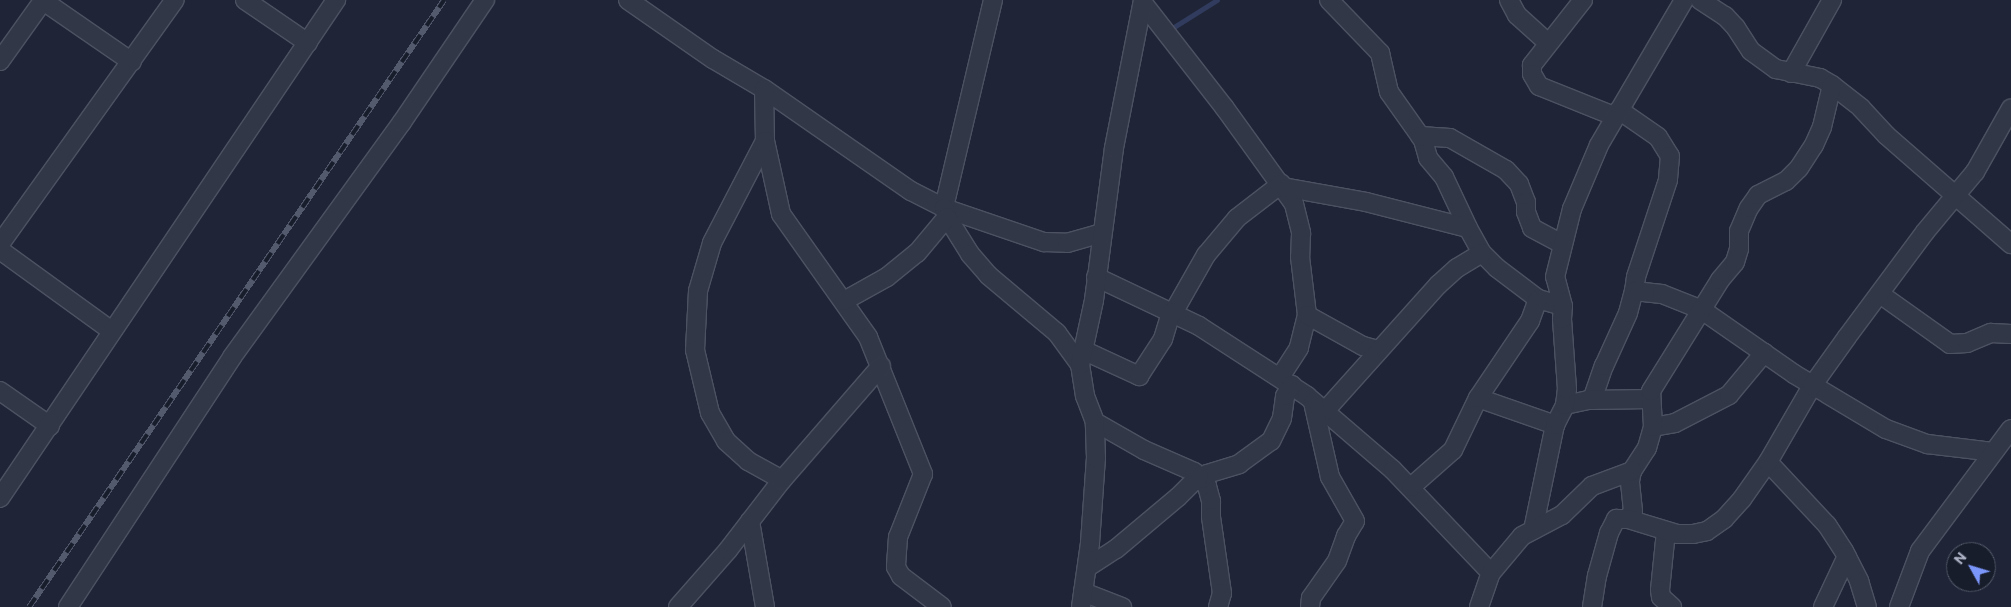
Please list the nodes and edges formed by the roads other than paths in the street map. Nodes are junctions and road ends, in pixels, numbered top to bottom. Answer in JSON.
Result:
{"nodes":[{"id":1,"x":42,"y":0,"type":"edge"},
{"id":2,"x":175,"y":0,"type":"edge"},
{"id":3,"x":245,"y":0,"type":"edge"},
{"id":4,"x":336,"y":0,"type":"edge"},
{"id":5,"x":485,"y":0,"type":"edge"},
{"id":6,"x":628,"y":0,"type":"edge"},
{"id":7,"x":993,"y":0,"type":"edge"},
{"id":8,"x":1329,"y":0,"type":"edge"},
{"id":9,"x":1509,"y":0,"type":"edge"},
{"id":10,"x":1583,"y":0,"type":"edge"},
{"id":11,"x":1684,"y":0,"type":"edge"},
{"id":12,"x":1700,"y":0,"type":"edge"},
{"id":13,"x":1832,"y":0,"type":"edge"},
{"id":14,"x":1143,"y":2,"type":"edge"},
{"id":15,"x":308,"y":43,"type":"junction"},
{"id":16,"x":1548,"y":43,"type":"junction"},
{"id":17,"x":0,"y":61,"type":"edge"},
{"id":18,"x":132,"y":62,"type":"junction"},
{"id":19,"x":1791,"y":74,"type":"junction"},
{"id":20,"x":1832,"y":85,"type":"junction"},
{"id":21,"x":764,"y":89,"type":"junction"},
{"id":22,"x":2011,"y":108,"type":"edge"},
{"id":23,"x":1617,"y":113,"type":"junction"},
{"id":24,"x":1420,"y":136,"type":"junction"},
{"id":25,"x":765,"y":141,"type":"junction"},
{"id":26,"x":1282,"y":186,"type":"junction"},
{"id":27,"x":1955,"y":196,"type":"junction"},
{"id":28,"x":945,"y":212,"type":"junction"},
{"id":29,"x":1468,"y":228,"type":"junction"},
{"id":30,"x":1102,"y":233,"type":"junction"},
{"id":31,"x":0,"y":244,"type":"edge"},
{"id":32,"x":1562,"y":244,"type":"junction"},
{"id":33,"x":2011,"y":244,"type":"edge"},
{"id":34,"x":0,"y":250,"type":"edge"},
{"id":35,"x":1482,"y":253,"type":"junction"},
{"id":36,"x":1096,"y":277,"type":"junction"},
{"id":37,"x":1634,"y":290,"type":"junction"},
{"id":38,"x":1880,"y":294,"type":"junction"},
{"id":39,"x":1538,"y":299,"type":"junction"},
{"id":40,"x":844,"y":301,"type":"junction"},
{"id":41,"x":1563,"y":306,"type":"junction"},
{"id":42,"x":1702,"y":310,"type":"junction"},
{"id":43,"x":1172,"y":313,"type":"junction"},
{"id":44,"x":1306,"y":315,"type":"junction"},
{"id":45,"x":112,"y":331,"type":"junction"},
{"id":46,"x":2011,"y":334,"type":"edge"},
{"id":47,"x":1378,"y":350,"type":"junction"},
{"id":48,"x":1764,"y":353,"type":"junction"},
{"id":49,"x":1082,"y":358,"type":"junction"},
{"id":50,"x":881,"y":366,"type":"junction"},
{"id":51,"x":1286,"y":381,"type":"junction"},
{"id":52,"x":1812,"y":386,"type":"junction"},
{"id":53,"x":0,"y":391,"type":"edge"},
{"id":54,"x":1478,"y":398,"type":"junction"},
{"id":55,"x":1650,"y":399,"type":"junction"},
{"id":56,"x":1592,"y":400,"type":"junction"},
{"id":57,"x":1565,"y":405,"type":"junction"},
{"id":58,"x":1319,"y":407,"type":"junction"},
{"id":59,"x":1094,"y":422,"type":"junction"},
{"id":60,"x":1555,"y":425,"type":"junction"},
{"id":61,"x":50,"y":426,"type":"junction"},
{"id":62,"x":1652,"y":427,"type":"junction"},
{"id":63,"x":2011,"y":429,"type":"edge"},
{"id":64,"x":1993,"y":452,"type":"junction"},
{"id":65,"x":1768,"y":462,"type":"junction"},
{"id":66,"x":1632,"y":471,"type":"junction"},
{"id":67,"x":1200,"y":478,"type":"junction"},
{"id":68,"x":782,"y":480,"type":"junction"},
{"id":69,"x":1411,"y":487,"type":"junction"},
{"id":70,"x":0,"y":498,"type":"edge"},
{"id":71,"x":1628,"y":519,"type":"junction"},
{"id":72,"x":750,"y":521,"type":"junction"},
{"id":73,"x":1533,"y":530,"type":"junction"},
{"id":74,"x":1666,"y":530,"type":"junction"},
{"id":75,"x":1847,"y":556,"type":"junction"},
{"id":76,"x":1088,"y":567,"type":"junction"},
{"id":77,"x":1491,"y":573,"type":"junction"},
{"id":78,"x":1082,"y":599,"type":"edge"},
{"id":79,"x":1224,"y":602,"type":"edge"},
{"id":80,"x":68,"y":607,"type":"edge"},
{"id":81,"x":678,"y":607,"type":"edge"},
{"id":82,"x":765,"y":607,"type":"edge"},
{"id":83,"x":942,"y":607,"type":"edge"},
{"id":84,"x":1122,"y":607,"type":"edge"},
{"id":85,"x":1310,"y":607,"type":"edge"},
{"id":86,"x":1479,"y":607,"type":"edge"},
{"id":87,"x":1592,"y":607,"type":"edge"},
{"id":88,"x":1672,"y":607,"type":"edge"},
{"id":89,"x":1823,"y":607,"type":"edge"},
{"id":90,"x":1867,"y":607,"type":"edge"},
{"id":91,"x":1899,"y":607,"type":"edge"}],
"edges":[{"from":1,"to":17,"type":"street"},
{"from":1,"to":18,"type":"street"},
{"from":2,"to":18,"type":"street"},
{"from":3,"to":15,"type":"street"},
{"from":4,"to":15,"type":"street"},
{"from":5,"to":80,"type":"street"},
{"from":6,"to":21,"type":"street"},
{"from":7,"to":28,"type":"street"},
{"from":8,"to":24,"type":"street"},
{"from":9,"to":16,"type":"street"},
{"from":10,"to":16,"type":"street"},
{"from":11,"to":23,"type":"street"},
{"from":12,"to":19,"type":"street"},
{"from":13,"to":19,"type":"street"},
{"from":14,"to":26,"type":"street"},
{"from":14,"to":30,"type":"street"},
{"from":15,"to":45,"type":"street"},
{"from":16,"to":23,"type":"street"},
{"from":18,"to":31,"type":"street"},
{"from":19,"to":20,"type":"street"},
{"from":20,"to":27,"type":"street"},
{"from":20,"to":42,"type":"street"},
{"from":21,"to":25,"type":"street"},
{"from":21,"to":28,"type":"street"},
{"from":22,"to":27,"type":"street"},
{"from":23,"to":32,"type":"street"},
{"from":23,"to":37,"type":"street"},
{"from":24,"to":29,"type":"street"},
{"from":24,"to":32,"type":"street"},
{"from":25,"to":40,"type":"street"},
{"from":25,"to":68,"type":"street"},
{"from":26,"to":29,"type":"street"},
{"from":26,"to":43,"type":"street"},
{"from":26,"to":44,"type":"street"},
{"from":27,"to":33,"type":"street"},
{"from":27,"to":38,"type":"street"},
{"from":28,"to":30,"type":"street"},
{"from":28,"to":40,"type":"street"},
{"from":28,"to":49,"type":"street"},
{"from":29,"to":35,"type":"street"},
{"from":30,"to":36,"type":"street"},
{"from":32,"to":41,"type":"street"},
{"from":34,"to":45,"type":"street"},
{"from":35,"to":39,"type":"street"},
{"from":35,"to":47,"type":"street"},
{"from":36,"to":43,"type":"street"},
{"from":36,"to":49,"type":"street"},
{"from":37,"to":42,"type":"street"},
{"from":37,"to":56,"type":"street"},
{"from":38,"to":46,"type":"street"},
{"from":38,"to":52,"type":"street"},
{"from":39,"to":41,"type":"street"},
{"from":39,"to":54,"type":"street"},
{"from":40,"to":50,"type":"street"},
{"from":41,"to":57,"type":"street"},
{"from":42,"to":48,"type":"street"},
{"from":42,"to":55,"type":"street"},
{"from":43,"to":49,"type":"street"},
{"from":43,"to":51,"type":"street"},
{"from":44,"to":47,"type":"street"},
{"from":44,"to":51,"type":"street"},
{"from":45,"to":61,"type":"street"},
{"from":47,"to":58,"type":"street"},
{"from":48,"to":52,"type":"street"},
{"from":48,"to":62,"type":"street"},
{"from":49,"to":59,"type":"street"},
{"from":50,"to":68,"type":"street"},
{"from":50,"to":83,"type":"street"},
{"from":51,"to":58,"type":"street"},
{"from":51,"to":67,"type":"street"},
{"from":52,"to":64,"type":"street"},
{"from":52,"to":65,"type":"street"},
{"from":53,"to":61,"type":"street"},
{"from":54,"to":60,"type":"street"},
{"from":54,"to":69,"type":"street"},
{"from":55,"to":56,"type":"street"},
{"from":55,"to":62,"type":"street"},
{"from":56,"to":57,"type":"street"},
{"from":57,"to":60,"type":"street"},
{"from":58,"to":69,"type":"street"},
{"from":58,"to":85,"type":"street"},
{"from":59,"to":67,"type":"street"},
{"from":59,"to":76,"type":"street"},
{"from":60,"to":73,"type":"street"},
{"from":61,"to":70,"type":"street"},
{"from":62,"to":66,"type":"street"},
{"from":63,"to":64,"type":"street"},
{"from":64,"to":91,"type":"street"},
{"from":65,"to":74,"type":"street"},
{"from":65,"to":75,"type":"street"},
{"from":66,"to":71,"type":"street"},
{"from":66,"to":73,"type":"street"},
{"from":67,"to":76,"type":"street"},
{"from":67,"to":79,"type":"street"},
{"from":68,"to":72,"type":"street"},
{"from":69,"to":77,"type":"street"},
{"from":71,"to":74,"type":"street"},
{"from":71,"to":87,"type":"street"},
{"from":72,"to":81,"type":"street"},
{"from":72,"to":82,"type":"street"},
{"from":73,"to":77,"type":"street"},
{"from":74,"to":88,"type":"street"},
{"from":75,"to":89,"type":"street"},
{"from":75,"to":90,"type":"street"},
{"from":76,"to":78,"type":"street"},
{"from":77,"to":86,"type":"street"},
{"from":78,"to":84,"type":"street"}]}
